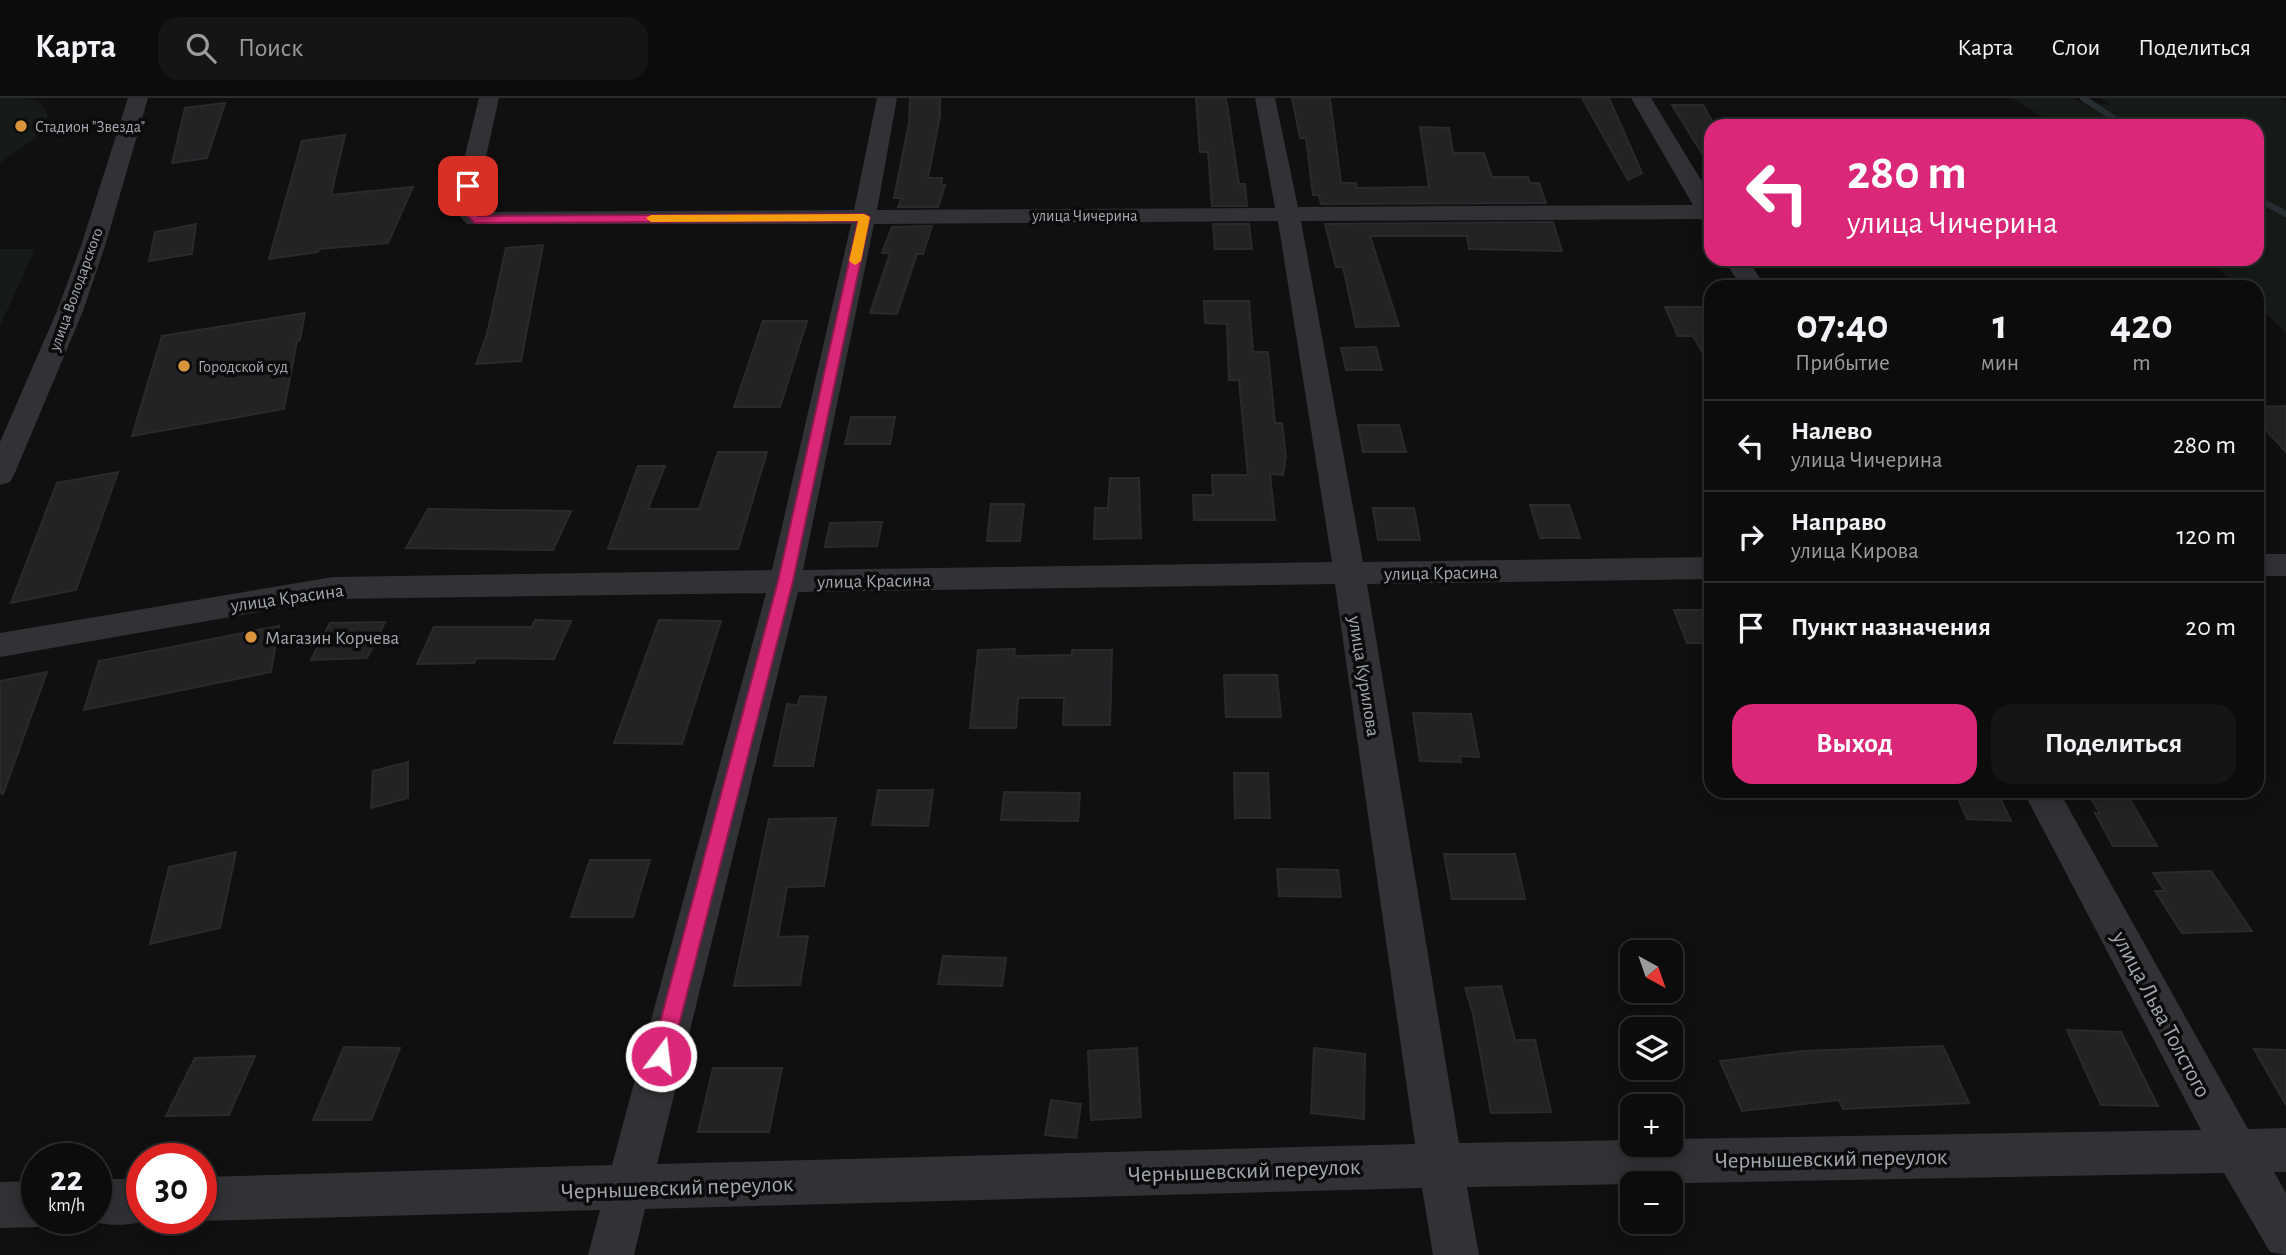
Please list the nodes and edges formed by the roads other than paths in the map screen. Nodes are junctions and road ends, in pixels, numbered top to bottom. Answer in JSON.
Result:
{"nodes":[{"id":1,"x":138,"y":98,"type":"edge"},
{"id":2,"x":489,"y":98,"type":"edge"},
{"id":3,"x":887,"y":98,"type":"edge"},
{"id":4,"x":1265,"y":98,"type":"edge"},
{"id":5,"x":1641,"y":98,"type":"edge"},
{"id":6,"x":1704,"y":204,"type":"edge"},
{"id":7,"x":1289,"y":214,"type":"junction"},
{"id":8,"x":1704,"y":214,"type":"edge"},
{"id":9,"x":864,"y":217,"type":"junction"},
{"id":10,"x":0,"y":475,"type":"edge"},
{"id":11,"x":2264,"y":565,"type":"edge"},
{"id":12,"x":2286,"y":565,"type":"edge"},
{"id":13,"x":1704,"y":568,"type":"edge"},
{"id":14,"x":1349,"y":573,"type":"junction"},
{"id":15,"x":785,"y":581,"type":"junction"},
{"id":16,"x":0,"y":645,"type":"edge"},
{"id":17,"x":2045,"y":798,"type":"edge"},
{"id":18,"x":2286,"y":1150,"type":"edge"},
{"id":19,"x":2236,"y":1151,"type":"junction"},
{"id":20,"x":1440,"y":1165,"type":"junction"},
{"id":21,"x":627,"y":1188,"type":"junction"},
{"id":22,"x":217,"y":1199,"type":"edge"},
{"id":23,"x":21,"y":1204,"type":"edge"},
{"id":24,"x":0,"y":1205,"type":"edge"},
{"id":25,"x":2286,"y":1236,"type":"edge"},
{"id":26,"x":611,"y":1255,"type":"edge"},
{"id":27,"x":1456,"y":1255,"type":"edge"}],
"edges":[{"from":1,"to":10,"type":"street","name":"улица Володарского"},
{"from":2,"to":9,"type":"street","name":"улица Чичерина"},
{"from":3,"to":9,"type":"street"},
{"from":4,"to":7,"type":"street","name":"улица Курилова"},
{"from":5,"to":6,"type":"street"},
{"from":7,"to":8,"type":"street","name":"улица Чичерина"},
{"from":7,"to":9,"type":"street","name":"улица Чичерина"},
{"from":7,"to":14,"type":"street","name":"улица Курилова"},
{"from":9,"to":15,"type":"street"},
{"from":11,"to":12,"type":"street"},
{"from":13,"to":14,"type":"street","name":"улица Красина"},
{"from":14,"to":15,"type":"street","name":"улица Красина"},
{"from":14,"to":20,"type":"street","name":"улица Курилова"},
{"from":15,"to":16,"type":"street","name":"улица Красина"},
{"from":15,"to":21,"type":"street"},
{"from":17,"to":19,"type":"street","name":"улица Льва Толстого"},
{"from":18,"to":19,"type":"street","name":"Чернышевский переулок"},
{"from":19,"to":20,"type":"street","name":"Чернышевский переулок"},
{"from":19,"to":25,"type":"street","name":"улица Льва Толстого"},
{"from":20,"to":21,"type":"street","name":"Чернышевский переулок"},
{"from":20,"to":27,"type":"street","name":"улица Курилова"},
{"from":21,"to":22,"type":"street","name":"Чернышевский переулок"},
{"from":21,"to":26,"type":"street"},
{"from":23,"to":24,"type":"street"}]}
